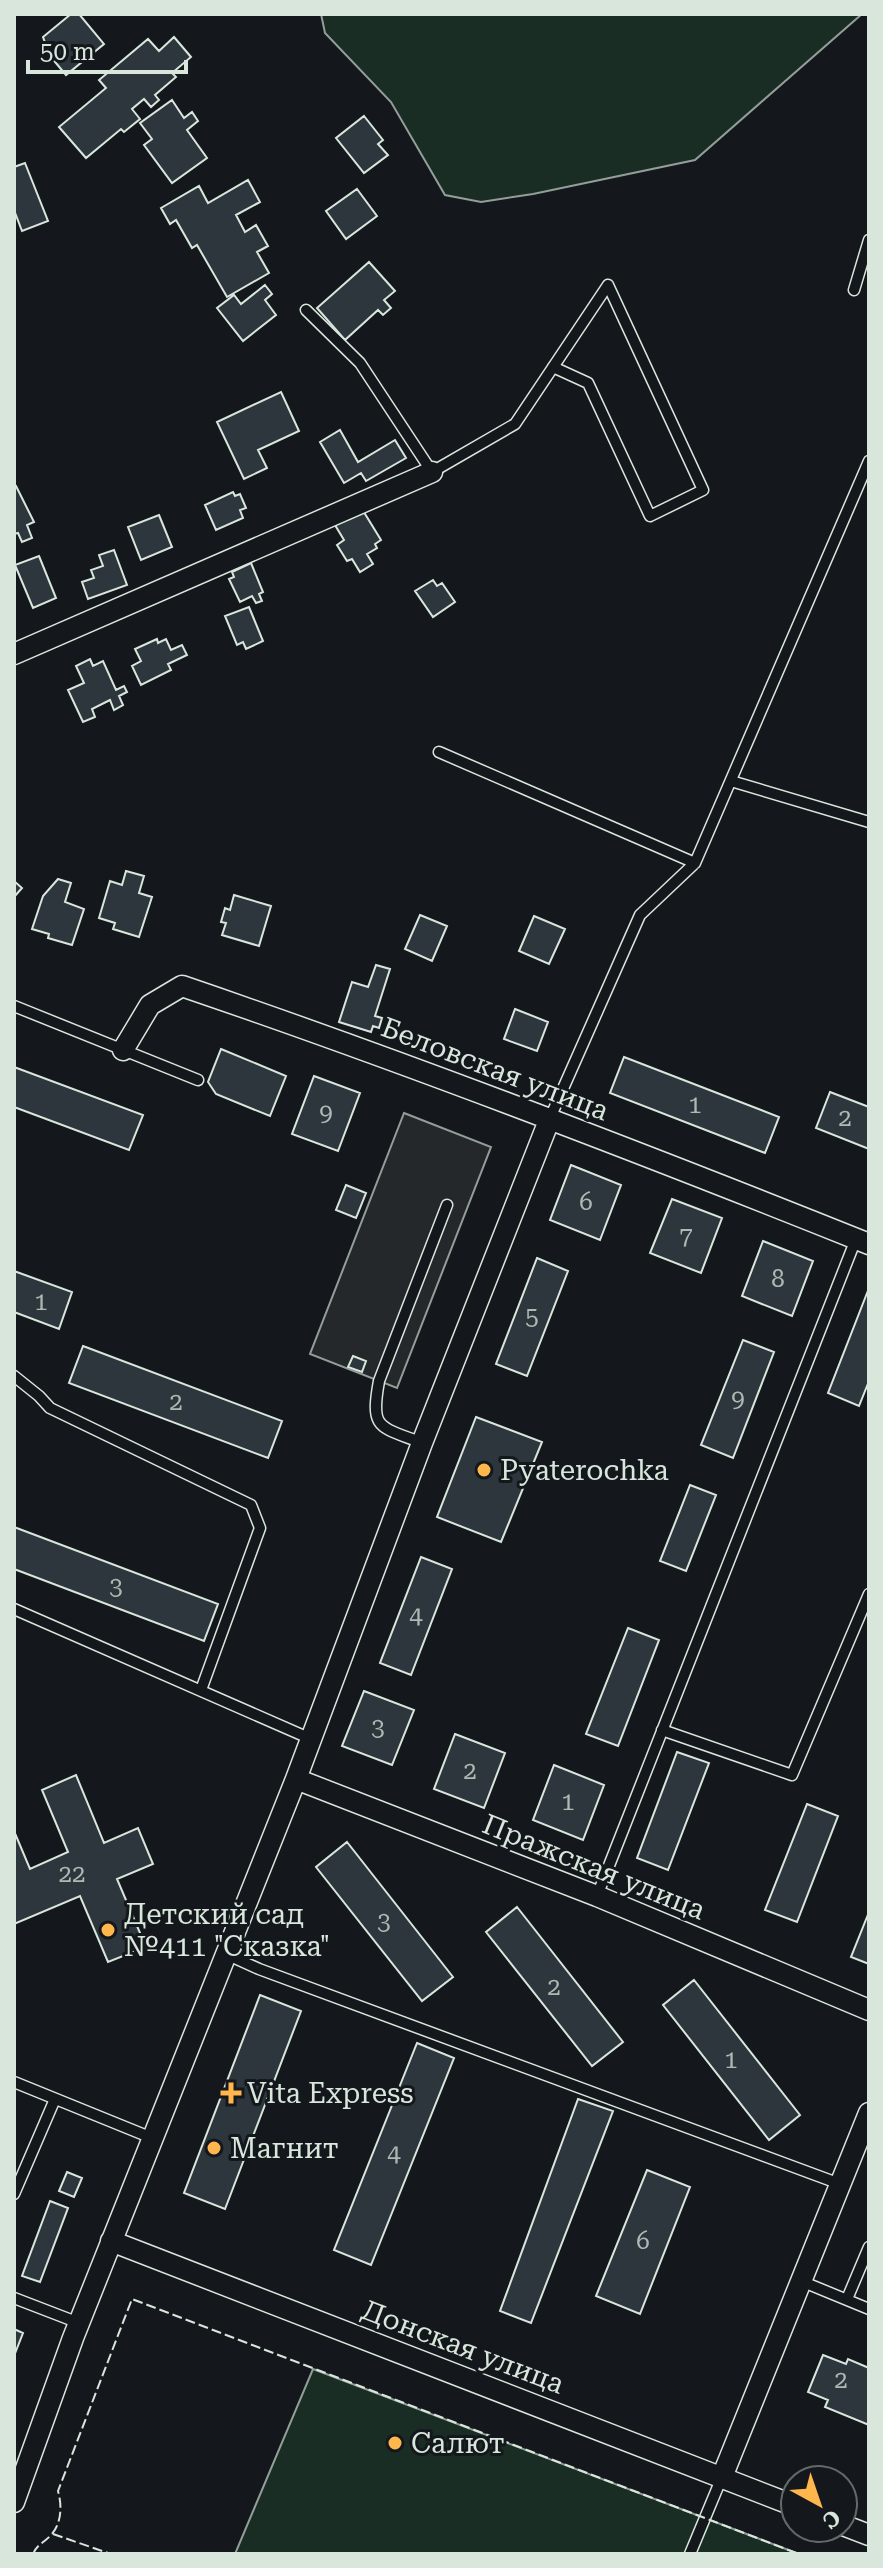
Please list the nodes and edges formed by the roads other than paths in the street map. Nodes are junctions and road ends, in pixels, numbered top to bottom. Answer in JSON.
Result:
{"nodes":[{"id":1,"x":869,"y":240,"type":"edge"},
{"id":2,"x":854,"y":290,"type":"dead end"},
{"id":3,"x":306,"y":310,"type":"dead end"},
{"id":4,"x":553,"y":367,"type":"junction"},
{"id":5,"x":869,"y":461,"type":"edge"},
{"id":6,"x":432,"y":472,"type":"junction"},
{"id":7,"x":15,"y":651,"type":"edge"},
{"id":8,"x":439,"y":752,"type":"dead end"},
{"id":9,"x":731,"y":781,"type":"junction"},
{"id":10,"x":869,"y":822,"type":"edge"},
{"id":11,"x":695,"y":863,"type":"junction"},
{"id":12,"x":14,"y":1006,"type":"edge"},
{"id":13,"x":123,"y":1050,"type":"junction"},
{"id":14,"x":198,"y":1080,"type":"dead end"},
{"id":15,"x":550,"y":1118,"type":"junction"},
{"id":16,"x":447,"y":1205,"type":"dead end"},
{"id":17,"x":863,"y":1242,"type":"edge"},
{"id":18,"x":14,"y":1376,"type":"edge"},
{"id":19,"x":422,"y":1443,"type":"junction"},
{"id":20,"x":869,"y":1594,"type":"edge"},
{"id":21,"x":14,"y":1609,"type":"edge"},
{"id":22,"x":201,"y":1690,"type":"junction"},
{"id":23,"x":662,"y":1730,"type":"junction"},
{"id":24,"x":311,"y":1739,"type":"junction"},
{"id":25,"x":296,"y":1779,"type":"junction"},
{"id":26,"x":597,"y":1896,"type":"junction"},
{"id":27,"x":226,"y":1954,"type":"junction"},
{"id":28,"x":869,"y":2010,"type":"edge"},
{"id":29,"x":14,"y":2082,"type":"edge"},
{"id":30,"x":55,"y":2099,"type":"junction"},
{"id":31,"x":869,"y":2113,"type":"edge"},
{"id":32,"x":152,"y":2138,"type":"junction"},
{"id":33,"x":840,"y":2184,"type":"junction"},
{"id":34,"x":14,"y":2194,"type":"edge"},
{"id":35,"x":111,"y":2241,"type":"junction"},
{"id":36,"x":869,"y":2247,"type":"edge"},
{"id":37,"x":801,"y":2281,"type":"junction"},
{"id":38,"x":14,"y":2298,"type":"edge"},
{"id":39,"x":847,"y":2299,"type":"junction"},
{"id":40,"x":869,"y":2309,"type":"edge"},
{"id":41,"x":79,"y":2323,"type":"junction"},
{"id":42,"x":722,"y":2477,"type":"junction"},
{"id":43,"x":15,"y":2497,"type":"edge"},
{"id":44,"x":779,"y":2500,"type":"edge"},
{"id":45,"x":690,"y":2554,"type":"edge"}],
"edges":[{"from":1,"to":2,"type":"lane"},
{"from":3,"to":6,"type":"lane"},
{"from":4,"to":4,"type":"lane"},
{"from":4,"to":6,"type":"lane"},
{"from":5,"to":9,"type":"lane"},
{"from":6,"to":7,"type":"street"},
{"from":8,"to":11,"type":"lane"},
{"from":9,"to":10,"type":"lane"},
{"from":9,"to":11,"type":"lane"},
{"from":11,"to":15,"type":"lane"},
{"from":12,"to":13,"type":"lane"},
{"from":13,"to":14,"type":"lane"},
{"from":13,"to":15,"type":"street","name":"Беловская улица"},
{"from":15,"to":17,"type":"street","name":"Беловская улица"},
{"from":15,"to":19,"type":"street"},
{"from":16,"to":19,"type":"lane"},
{"from":17,"to":23,"type":"lane"},
{"from":18,"to":22,"type":"lane"},
{"from":19,"to":24,"type":"street"},
{"from":20,"to":23,"type":"lane"},
{"from":21,"to":22,"type":"lane"},
{"from":22,"to":24,"type":"lane"},
{"from":23,"to":26,"type":"lane"},
{"from":24,"to":25,"type":"street"},
{"from":25,"to":26,"type":"street","name":"Пражская улица"},
{"from":25,"to":27,"type":"street"},
{"from":26,"to":28,"type":"street","name":"Пражская улица"},
{"from":27,"to":32,"type":"street"},
{"from":27,"to":33,"type":"lane"},
{"from":29,"to":30,"type":"lane"},
{"from":30,"to":32,"type":"lane"},
{"from":30,"to":34,"type":"lane"},
{"from":31,"to":33,"type":"street"},
{"from":32,"to":35,"type":"street"},
{"from":33,"to":37,"type":"street"},
{"from":35,"to":41,"type":"street"},
{"from":35,"to":42,"type":"street","name":"Донская улица"},
{"from":36,"to":39,"type":"lane"},
{"from":37,"to":39,"type":"lane"},
{"from":37,"to":42,"type":"street"},
{"from":38,"to":41,"type":"lane"},
{"from":39,"to":40,"type":"lane"},
{"from":41,"to":43,"type":"street"},
{"from":42,"to":44,"type":"street","name":"Донская улица"},
{"from":42,"to":45,"type":"lane"}]}
